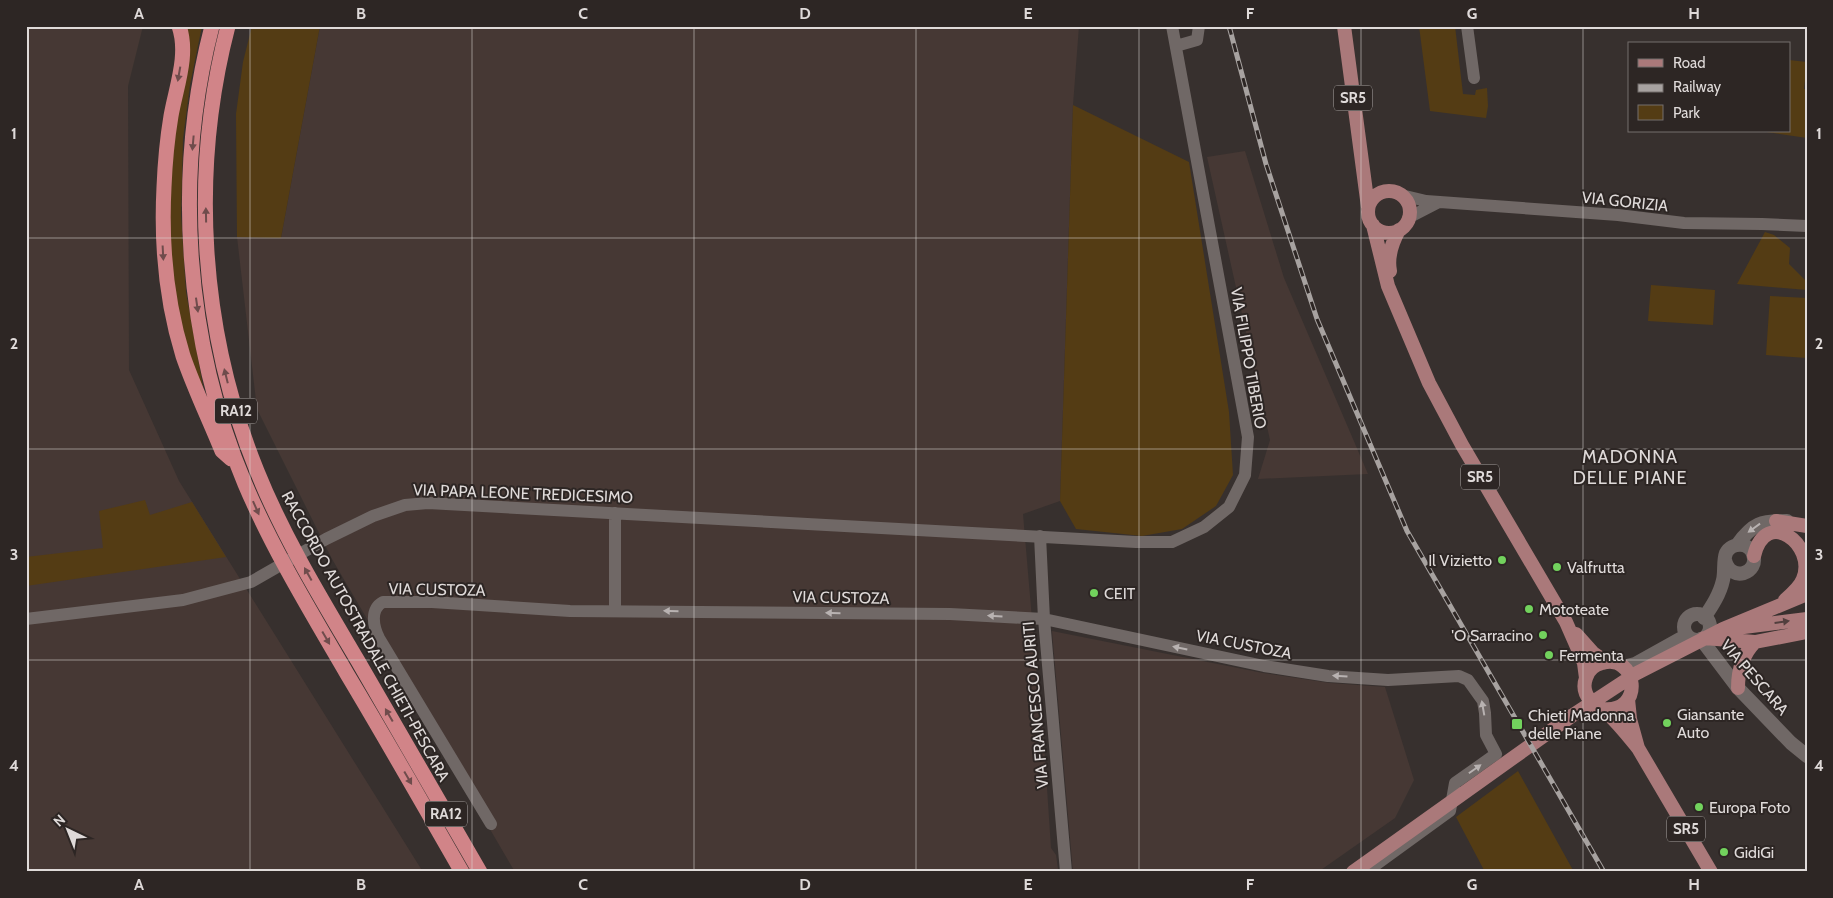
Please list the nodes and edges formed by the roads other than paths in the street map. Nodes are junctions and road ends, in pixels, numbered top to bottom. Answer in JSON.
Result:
{"nodes":[{"id":1,"x":179,"y":26,"type":"edge"},
{"id":2,"x":212,"y":26,"type":"edge"},
{"id":3,"x":228,"y":26,"type":"edge"},
{"id":4,"x":1172,"y":26,"type":"edge"},
{"id":5,"x":1199,"y":26,"type":"edge"},
{"id":6,"x":1344,"y":26,"type":"edge"},
{"id":7,"x":1467,"y":26,"type":"edge"},
{"id":8,"x":1176,"y":46,"type":"junction"},
{"id":9,"x":1474,"y":78,"type":"dead end"},
{"id":10,"x":1364,"y":169,"type":"junction"},
{"id":11,"x":1394,"y":193,"type":"junction"},
{"id":12,"x":1441,"y":201,"type":"junction"},
{"id":13,"x":1368,"y":207,"type":"junction"},
{"id":14,"x":1408,"y":218,"type":"junction"},
{"id":15,"x":1373,"y":225,"type":"junction"},
{"id":16,"x":1807,"y":226,"type":"edge"},
{"id":17,"x":1399,"y":230,"type":"junction"},
{"id":18,"x":1401,"y":315,"type":"junction"},
{"id":19,"x":238,"y":465,"type":"junction"},
{"id":20,"x":615,"y":513,"type":"junction"},
{"id":21,"x":1776,"y":521,"type":"junction"},
{"id":22,"x":1807,"y":521,"type":"edge"},
{"id":23,"x":1807,"y":526,"type":"edge"},
{"id":24,"x":1040,"y":536,"type":"junction"},
{"id":25,"x":1737,"y":545,"type":"junction"},
{"id":26,"x":1754,"y":556,"type":"junction"},
{"id":27,"x":1725,"y":560,"type":"junction"},
{"id":28,"x":1742,"y":574,"type":"junction"},
{"id":29,"x":1807,"y":594,"type":"edge"},
{"id":30,"x":1717,"y":598,"type":"junction"},
{"id":31,"x":1779,"y":605,"type":"junction"},
{"id":32,"x":615,"y":611,"type":"junction"},
{"id":33,"x":1704,"y":618,"type":"junction"},
{"id":34,"x":1807,"y":618,"type":"edge"},
{"id":35,"x":26,"y":619,"type":"edge"},
{"id":36,"x":1044,"y":619,"type":"junction"},
{"id":37,"x":1566,"y":622,"type":"junction"},
{"id":38,"x":1723,"y":629,"type":"junction"},
{"id":39,"x":1807,"y":632,"type":"edge"},
{"id":40,"x":1687,"y":635,"type":"junction"},
{"id":41,"x":1702,"y":639,"type":"junction"},
{"id":42,"x":1755,"y":642,"type":"junction"},
{"id":43,"x":1606,"y":662,"type":"junction"},
{"id":44,"x":1629,"y":669,"type":"junction"},
{"id":45,"x":1586,"y":678,"type":"junction"},
{"id":46,"x":1738,"y":688,"type":"junction"},
{"id":47,"x":1628,"y":698,"type":"junction"},
{"id":48,"x":1602,"y":708,"type":"junction"},
{"id":49,"x":1638,"y":748,"type":"junction"},
{"id":50,"x":1807,"y":756,"type":"edge"},
{"id":51,"x":491,"y":824,"type":"dead end"},
{"id":52,"x":462,"y":872,"type":"edge"},
{"id":53,"x":480,"y":872,"type":"edge"},
{"id":54,"x":1066,"y":872,"type":"edge"},
{"id":55,"x":1353,"y":872,"type":"edge"},
{"id":56,"x":1366,"y":872,"type":"edge"},
{"id":57,"x":1711,"y":872,"type":"edge"}],
"edges":[{"from":1,"to":19,"type":"highway","one_way":true},
{"from":2,"to":19,"type":"highway","name":"RACCORDO AUTOSTRADALE CHIETI-PESCARA","number":"RA12","one_way":true},
{"from":53,"to":3,"type":"highway","name":"RACCORDO AUTOSTRADALE CHIETI-PESCARA","number":"RA12","one_way":true},
{"from":4,"to":8,"type":"street","name":"VIA FILIPPO TIBERIO"},
{"from":5,"to":8,"type":"street"},
{"from":6,"to":10,"type":"main road","number":"SR5"},
{"from":7,"to":9,"type":"street"},
{"from":8,"to":24,"type":"street","name":"VIA FILIPPO TIBERIO"},
{"from":10,"to":11,"type":"main road"},
{"from":10,"to":13,"type":"main road","number":"SR5"},
{"from":11,"to":12,"type":"street","name":"VIA GORIZIA"},
{"from":11,"to":13,"type":"main road"},
{"from":11,"to":14,"type":"main road"},
{"from":12,"to":14,"type":"street"},
{"from":12,"to":16,"type":"street","name":"VIA GORIZIA"},
{"from":13,"to":15,"type":"main road","number":"SR5"},
{"from":14,"to":17,"type":"main road","number":"SR5"},
{"from":15,"to":17,"type":"main road"},
{"from":15,"to":18,"type":"main road","number":"SR5"},
{"from":17,"to":18,"type":"main road","number":"SR5"},
{"from":18,"to":37,"type":"main road","number":"SR5"},
{"from":19,"to":52,"type":"highway","name":"RACCORDO AUTOSTRADALE CHIETI-PESCARA","number":"RA12","one_way":true},
{"from":20,"to":24,"type":"street","name":"VIA PAPA LEONE TREDICESIMO"},
{"from":20,"to":32,"type":"street"},
{"from":20,"to":35,"type":"street","name":"VIA PAPA LEONE TREDICESIMO"},
{"from":21,"to":22,"type":"main road"},
{"from":21,"to":23,"type":"main road"},
{"from":21,"to":25,"type":"main road","one_way":true},
{"from":24,"to":36,"type":"street","name":"VIA FRANCESCO AURITI"},
{"from":25,"to":26,"type":"main road"},
{"from":25,"to":27,"type":"main road"},
{"from":26,"to":28,"type":"main road"},
{"from":26,"to":31,"type":"main road"},
{"from":27,"to":28,"type":"main road"},
{"from":27,"to":30,"type":"main road"},
{"from":28,"to":30,"type":"main road"},
{"from":29,"to":31,"type":"main road"},
{"from":30,"to":33,"type":"main road"},
{"from":31,"to":38,"type":"main road"},
{"from":36,"to":32,"type":"street","name":"VIA CUSTOZA","one_way":true},
{"from":32,"to":51,"type":"street","name":"VIA CUSTOZA"},
{"from":33,"to":40,"type":"main road"},
{"from":33,"to":41,"type":"main road"},
{"from":38,"to":34,"type":"main road","one_way":true},
{"from":36,"to":54,"type":"street","name":"VIA FRANCESCO AURITI"},
{"from":56,"to":36,"type":"street","name":"VIA CUSTOZA","one_way":true},
{"from":37,"to":43,"type":"main road","number":"SR5"},
{"from":37,"to":45,"type":"main road","number":"SR5"},
{"from":38,"to":55,"type":"main road"},
{"from":39,"to":42,"type":"main road"},
{"from":40,"to":41,"type":"main road"},
{"from":40,"to":44,"type":"main road"},
{"from":41,"to":42,"type":"main road"},
{"from":41,"to":46,"type":"main road","name":"VIA PESCARA"},
{"from":42,"to":46,"type":"main road"},
{"from":43,"to":44,"type":"main road","number":"SR5"},
{"from":43,"to":45,"type":"main road"},
{"from":44,"to":47,"type":"main road","number":"SR5"},
{"from":45,"to":48,"type":"main road","number":"SR5"},
{"from":46,"to":50,"type":"main road","name":"VIA PESCARA"},
{"from":47,"to":48,"type":"main road"},
{"from":47,"to":49,"type":"main road","number":"SR5"},
{"from":48,"to":49,"type":"main road","number":"SR5"},
{"from":49,"to":57,"type":"main road","number":"SR5"}]}
